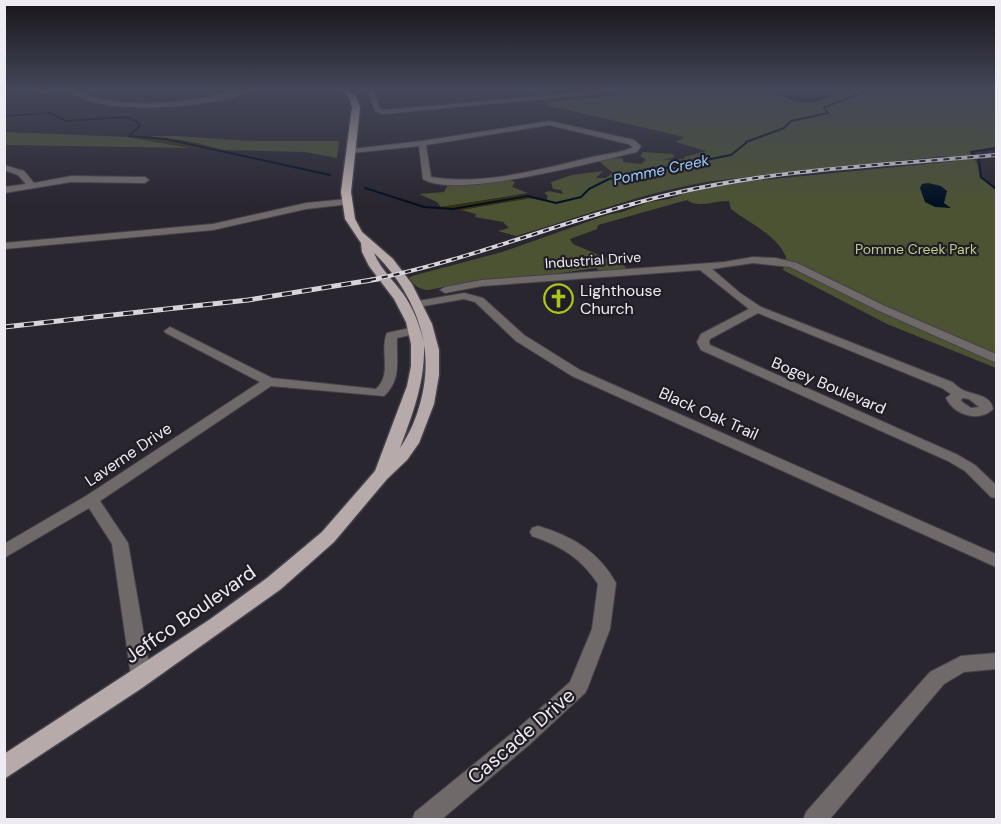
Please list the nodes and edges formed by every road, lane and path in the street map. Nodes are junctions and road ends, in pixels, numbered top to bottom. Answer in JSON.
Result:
{"nodes":[{"id":1,"x":354,"y":127,"type":"edge"},
{"id":2,"x":521,"y":127,"type":"edge"},
{"id":3,"x":566,"y":127,"type":"edge"},
{"id":4,"x":422,"y":143,"type":"junction"},
{"id":5,"x":351,"y":151,"type":"junction"},
{"id":6,"x":4,"y":167,"type":"edge"},
{"id":7,"x":145,"y":180,"type":"dead end"},
{"id":8,"x":31,"y":184,"type":"junction"},
{"id":9,"x":4,"y":190,"type":"edge"},
{"id":10,"x":347,"y":199,"type":"junction"},
{"id":11,"x":366,"y":244,"type":"junction"},
{"id":12,"x":4,"y":246,"type":"edge"},
{"id":13,"x":715,"y":272,"type":"junction"},
{"id":14,"x":416,"y":300,"type":"junction"},
{"id":15,"x":757,"y":309,"type":"junction"},
{"id":16,"x":170,"y":331,"type":"dead end"},
{"id":17,"x":414,"y":331,"type":"junction"},
{"id":18,"x":996,"y":358,"type":"edge"},
{"id":19,"x":269,"y":382,"type":"junction"},
{"id":20,"x":960,"y":394,"type":"dead end"},
{"id":21,"x":382,"y":475,"type":"junction"},
{"id":22,"x":996,"y":493,"type":"edge"},
{"id":23,"x":91,"y":500,"type":"junction"},
{"id":24,"x":538,"y":532,"type":"dead end"},
{"id":25,"x":4,"y":552,"type":"edge"},
{"id":26,"x":996,"y":561,"type":"edge"},
{"id":27,"x":996,"y":661,"type":"edge"},
{"id":28,"x":141,"y":676,"type":"junction"},
{"id":29,"x":4,"y":768,"type":"edge"},
{"id":30,"x":423,"y":819,"type":"edge"},
{"id":31,"x":814,"y":819,"type":"edge"}],
"edges":[{"from":1,"to":5,"type":"main road","name":"Jeffco Boulevard"},
{"from":2,"to":4,"type":"street"},
{"from":3,"to":4,"type":"street"},
{"from":4,"to":5,"type":"street"},
{"from":5,"to":10,"type":"main road","name":"Jeffco Boulevard"},
{"from":6,"to":8,"type":"street"},
{"from":7,"to":8,"type":"street"},
{"from":8,"to":9,"type":"street"},
{"from":10,"to":11,"type":"main road","name":"Jeffco Boulevard"},
{"from":10,"to":12,"type":"street"},
{"from":11,"to":14,"type":"main road","name":"Jeffco Boulevard"},
{"from":11,"to":17,"type":"main road","name":"Jeffco Boulevard"},
{"from":13,"to":14,"type":"street","name":"Industrial Drive"},
{"from":13,"to":15,"type":"street"},
{"from":13,"to":18,"type":"street","name":"Industrial Drive"},
{"from":14,"to":21,"type":"main road","name":"Jeffco Boulevard"},
{"from":14,"to":26,"type":"street","name":"Black Oak Trail"},
{"from":15,"to":20,"type":"street"},
{"from":15,"to":22,"type":"street","name":"Bogey Boulevard"},
{"from":16,"to":19,"type":"street"},
{"from":17,"to":19,"type":"street"},
{"from":17,"to":21,"type":"main road","name":"Jeffco Boulevard"},
{"from":19,"to":23,"type":"street","name":"Laverne Drive"},
{"from":21,"to":28,"type":"main road","name":"Jeffco Boulevard"},
{"from":23,"to":25,"type":"street","name":"Laverne Drive"},
{"from":23,"to":28,"type":"street"},
{"from":24,"to":30,"type":"street","name":"Cascade Drive"},
{"from":27,"to":31,"type":"street"},
{"from":28,"to":29,"type":"main road","name":"Jeffco Boulevard"}]}
